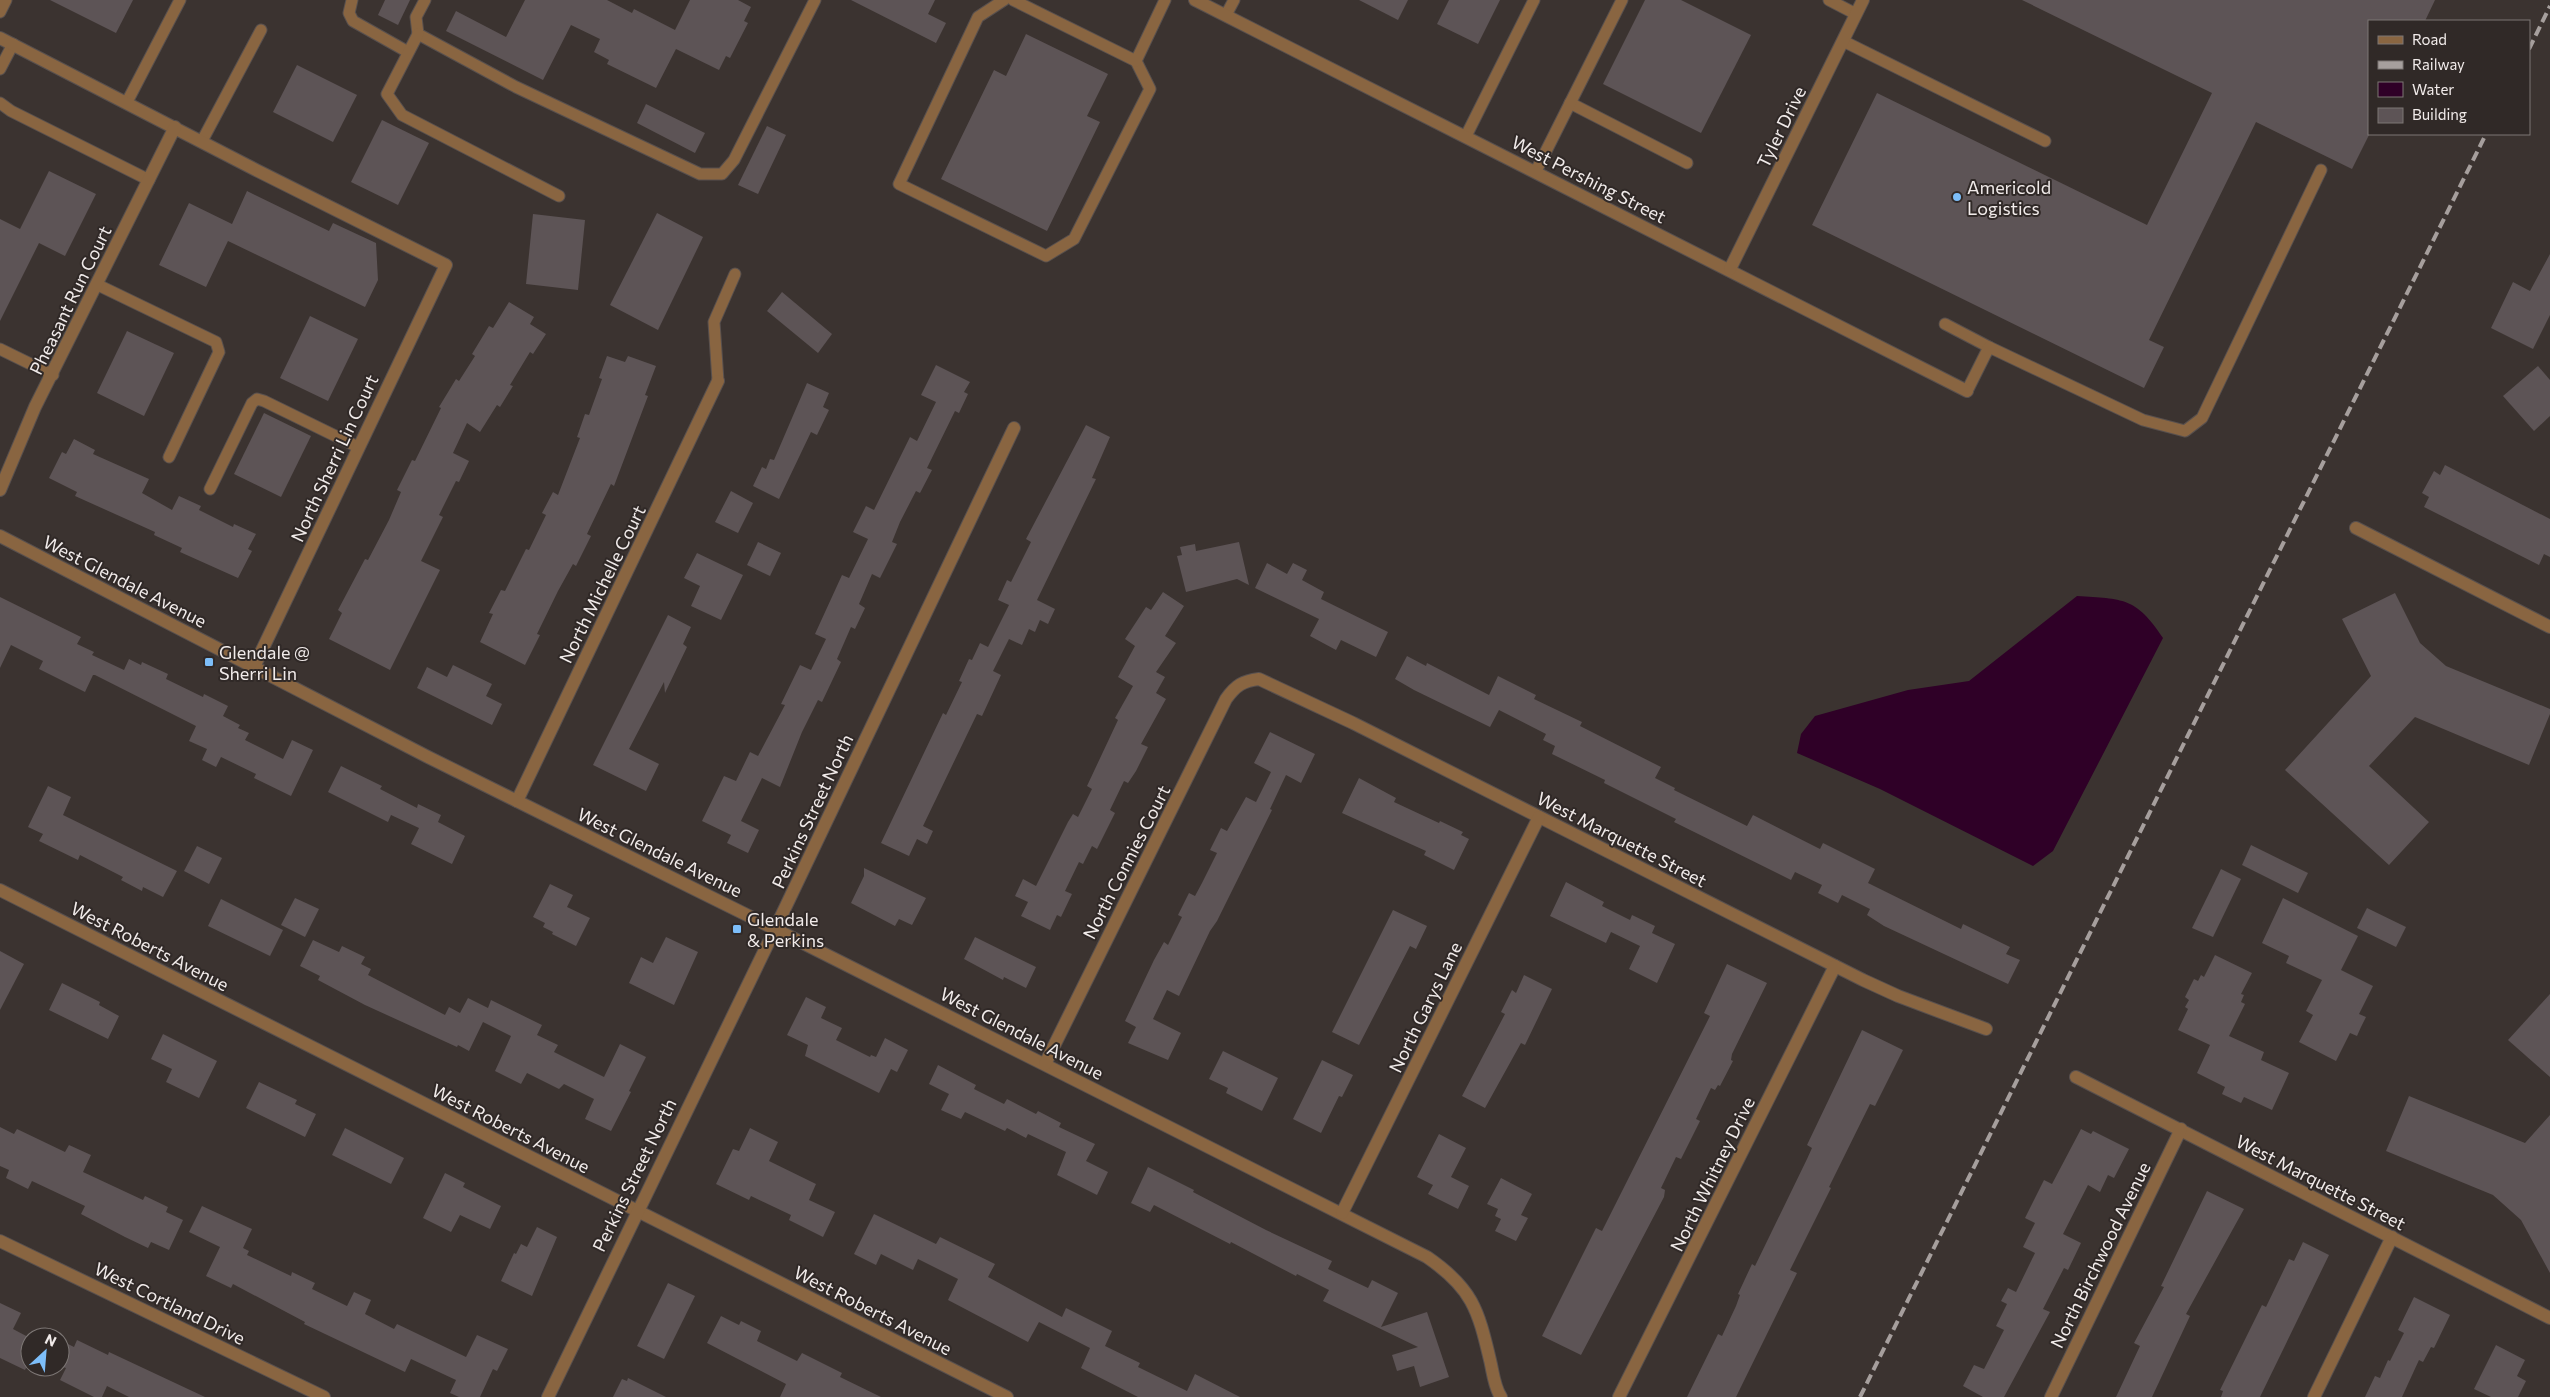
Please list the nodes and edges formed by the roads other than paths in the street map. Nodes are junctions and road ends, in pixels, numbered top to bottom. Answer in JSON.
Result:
{"nodes":[{"id":1,"x":6,"y":0,"type":"edge"},
{"id":2,"x":180,"y":0,"type":"edge"},
{"id":3,"x":352,"y":0,"type":"edge"},
{"id":4,"x":425,"y":0,"type":"edge"},
{"id":5,"x":816,"y":0,"type":"edge"},
{"id":6,"x":1004,"y":0,"type":"edge"},
{"id":7,"x":1013,"y":0,"type":"edge"},
{"id":8,"x":1166,"y":0,"type":"edge"},
{"id":9,"x":1195,"y":0,"type":"edge"},
{"id":10,"x":1234,"y":0,"type":"edge"},
{"id":11,"x":1534,"y":0,"type":"edge"},
{"id":12,"x":1622,"y":0,"type":"edge"},
{"id":13,"x":1829,"y":0,"type":"edge"},
{"id":14,"x":1863,"y":0,"type":"edge"},
{"id":15,"x":0,"y":12,"type":"edge"},
{"id":16,"x":1856,"y":14,"type":"junction"},
{"id":17,"x":1226,"y":16,"type":"junction"},
{"id":18,"x":260,"y":30,"type":"dead end"},
{"id":19,"x":418,"y":34,"type":"junction"},
{"id":20,"x":0,"y":38,"type":"edge"},
{"id":21,"x":1843,"y":41,"type":"junction"},
{"id":22,"x":12,"y":44,"type":"junction"},
{"id":23,"x":408,"y":52,"type":"junction"},
{"id":24,"x":1136,"y":61,"type":"junction"},
{"id":25,"x":0,"y":69,"type":"edge"},
{"id":26,"x":127,"y":102,"type":"junction"},
{"id":27,"x":0,"y":103,"type":"edge"},
{"id":28,"x":1570,"y":103,"type":"junction"},
{"id":29,"x":176,"y":127,"type":"junction"},
{"id":30,"x":1466,"y":136,"type":"junction"},
{"id":31,"x":202,"y":141,"type":"junction"},
{"id":32,"x":2045,"y":141,"type":"dead end"},
{"id":33,"x":1687,"y":163,"type":"dead end"},
{"id":34,"x":2321,"y":170,"type":"dead end"},
{"id":35,"x":1536,"y":172,"type":"junction"},
{"id":36,"x":149,"y":180,"type":"junction"},
{"id":37,"x":559,"y":196,"type":"dead end"},
{"id":38,"x":1730,"y":269,"type":"junction"},
{"id":39,"x":735,"y":274,"type":"dead end"},
{"id":40,"x":98,"y":285,"type":"junction"},
{"id":41,"x":1945,"y":324,"type":"dead end"},
{"id":42,"x":1989,"y":347,"type":"junction"},
{"id":43,"x":0,"y":349,"type":"edge"},
{"id":44,"x":53,"y":375,"type":"junction"},
{"id":45,"x":718,"y":381,"type":"joint"},
{"id":46,"x":1967,"y":390,"type":"joint"},
{"id":47,"x":1014,"y":428,"type":"dead end"},
{"id":48,"x":358,"y":446,"type":"junction"},
{"id":49,"x":169,"y":457,"type":"dead end"},
{"id":50,"x":210,"y":489,"type":"dead end"},
{"id":51,"x":0,"y":490,"type":"edge"},
{"id":52,"x":2356,"y":528,"type":"dead end"},
{"id":53,"x":0,"y":536,"type":"edge"},
{"id":54,"x":2550,"y":627,"type":"edge"},
{"id":55,"x":254,"y":667,"type":"junction"},
{"id":56,"x":1244,"y":681,"type":"joint"},
{"id":57,"x":517,"y":801,"type":"junction"},
{"id":58,"x":1538,"y":817,"type":"junction"},
{"id":59,"x":0,"y":890,"type":"edge"},
{"id":60,"x":775,"y":929,"type":"junction"},
{"id":61,"x":1835,"y":966,"type":"junction"},
{"id":62,"x":1986,"y":1029,"type":"dead end"},
{"id":63,"x":1045,"y":1064,"type":"junction"},
{"id":64,"x":2076,"y":1077,"type":"dead end"},
{"id":65,"x":2181,"y":1130,"type":"junction"},
{"id":66,"x":636,"y":1211,"type":"junction"},
{"id":67,"x":1342,"y":1213,"type":"junction"},
{"id":68,"x":2392,"y":1237,"type":"junction"},
{"id":69,"x":0,"y":1241,"type":"edge"},
{"id":70,"x":2550,"y":1318,"type":"edge"},
{"id":71,"x":324,"y":1397,"type":"edge"},
{"id":72,"x":548,"y":1397,"type":"edge"},
{"id":73,"x":1007,"y":1397,"type":"edge"},
{"id":74,"x":1501,"y":1397,"type":"edge"},
{"id":75,"x":1619,"y":1397,"type":"edge"},
{"id":76,"x":2051,"y":1397,"type":"edge"},
{"id":77,"x":2314,"y":1397,"type":"edge"}],
"edges":[{"from":1,"to":15,"type":"lane"},
{"from":2,"to":26,"type":"lane"},
{"from":3,"to":23,"type":"lane"},
{"from":4,"to":19,"type":"lane"},
{"from":5,"to":19,"type":"lane"},
{"from":6,"to":24,"type":"lane"},
{"from":7,"to":24,"type":"lane"},
{"from":8,"to":24,"type":"lane"},
{"from":9,"to":17,"type":"street","name":"West Pershing Street"},
{"from":10,"to":17,"type":"lane"},
{"from":11,"to":30,"type":"lane"},
{"from":12,"to":28,"type":"lane"},
{"from":13,"to":16,"type":"lane"},
{"from":14,"to":16,"type":"street","name":"Tyler Drive"},
{"from":16,"to":21,"type":"street","name":"Tyler Drive"},
{"from":17,"to":30,"type":"street","name":"West Pershing Street"},
{"from":18,"to":31,"type":"lane"},
{"from":19,"to":23,"type":"lane"},
{"from":20,"to":22,"type":"street"},
{"from":21,"to":32,"type":"lane"},
{"from":21,"to":38,"type":"street","name":"Tyler Drive"},
{"from":22,"to":25,"type":"lane"},
{"from":22,"to":26,"type":"street"},
{"from":23,"to":37,"type":"lane"},
{"from":26,"to":29,"type":"street"},
{"from":27,"to":36,"type":"lane"},
{"from":28,"to":33,"type":"lane"},
{"from":28,"to":35,"type":"lane"},
{"from":29,"to":31,"type":"street"},
{"from":29,"to":36,"type":"street","name":"Pheasant Run Court"},
{"from":30,"to":35,"type":"street","name":"West Pershing Street"},
{"from":31,"to":48,"type":"street","name":"North Sherri Lin Court"},
{"from":34,"to":42,"type":"lane"},
{"from":35,"to":38,"type":"street","name":"West Pershing Street"},
{"from":36,"to":40,"type":"street","name":"Pheasant Run Court"},
{"from":38,"to":46,"type":"street","name":"West Pershing Street"},
{"from":39,"to":45,"type":"lane"},
{"from":40,"to":44,"type":"street","name":"Pheasant Run Court"},
{"from":40,"to":49,"type":"lane"},
{"from":41,"to":42,"type":"lane"},
{"from":42,"to":46,"type":"lane"},
{"from":43,"to":44,"type":"lane"},
{"from":44,"to":51,"type":"street","name":"Pheasant Run Court"},
{"from":45,"to":57,"type":"street","name":"North Michelle Court"},
{"from":47,"to":60,"type":"street","name":"Perkins Street North"},
{"from":48,"to":50,"type":"lane"},
{"from":48,"to":55,"type":"street","name":"North Sherri Lin Court"},
{"from":52,"to":54,"type":"street"},
{"from":53,"to":55,"type":"street","name":"West Glendale Avenue"},
{"from":55,"to":57,"type":"street","name":"West Glendale Avenue"},
{"from":56,"to":58,"type":"street","name":"West Marquette Street"},
{"from":56,"to":63,"type":"street","name":"North Connies Court"},
{"from":57,"to":60,"type":"street","name":"West Glendale Avenue"},
{"from":58,"to":61,"type":"street","name":"West Marquette Street"},
{"from":58,"to":67,"type":"street","name":"North Garys Lane"},
{"from":59,"to":66,"type":"street","name":"West Roberts Avenue"},
{"from":60,"to":63,"type":"street","name":"West Glendale Avenue"},
{"from":60,"to":66,"type":"street","name":"Perkins Street North"},
{"from":61,"to":62,"type":"street","name":"West Marquette Street"},
{"from":61,"to":75,"type":"street","name":"North Whitney Drive"},
{"from":63,"to":67,"type":"street","name":"West Glendale Avenue"},
{"from":64,"to":65,"type":"street","name":"West Marquette Street"},
{"from":65,"to":68,"type":"street","name":"West Marquette Street"},
{"from":65,"to":76,"type":"street","name":"North Birchwood Avenue"},
{"from":66,"to":72,"type":"street","name":"Perkins Street North"},
{"from":66,"to":73,"type":"street","name":"West Roberts Avenue"},
{"from":67,"to":74,"type":"street","name":"West Glendale Avenue"},
{"from":68,"to":70,"type":"street","name":"West Marquette Street"},
{"from":68,"to":77,"type":"street"},
{"from":69,"to":71,"type":"street","name":"West Cortland Drive"}]}
